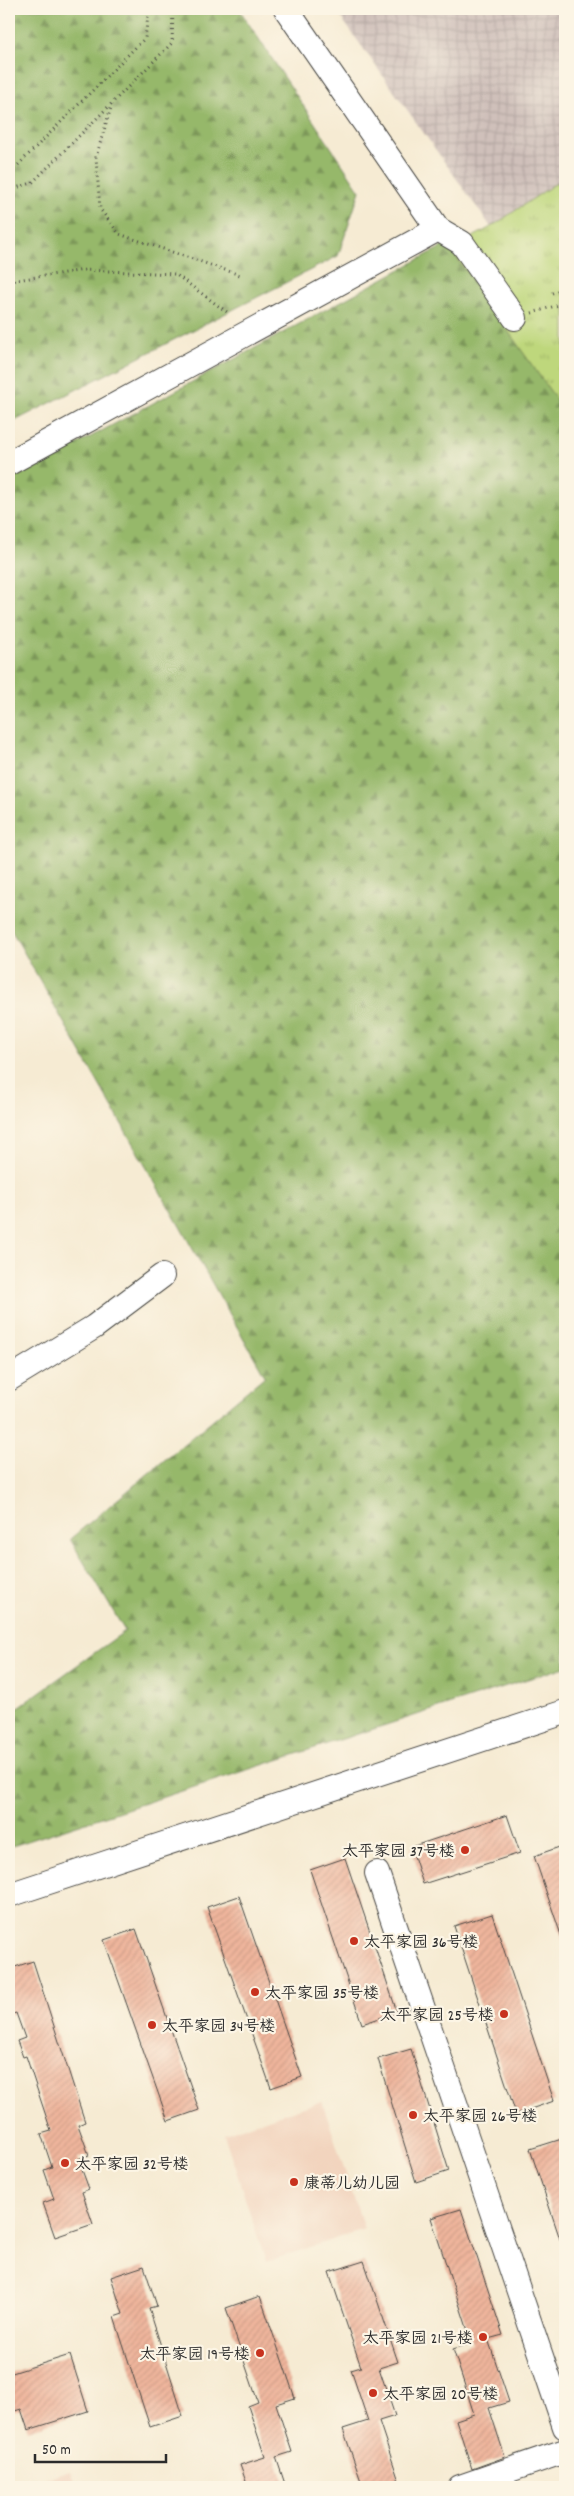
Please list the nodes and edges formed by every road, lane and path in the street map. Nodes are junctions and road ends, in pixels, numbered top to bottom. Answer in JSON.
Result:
{"nodes":[{"id":1,"x":149,"y":9,"type":"edge"},
{"id":2,"x":173,"y":9,"type":"edge"},
{"id":3,"x":286,"y":9,"type":"edge"},
{"id":4,"x":112,"y":104,"type":"junction"},
{"id":5,"x":9,"y":168,"type":"edge"},
{"id":6,"x":9,"y":190,"type":"edge"},
{"id":7,"x":438,"y":228,"type":"junction"},
{"id":8,"x":240,"y":275,"type":"dead end"},
{"id":9,"x":9,"y":281,"type":"edge"},
{"id":10,"x":565,"y":288,"type":"edge"},
{"id":11,"x":552,"y":293,"type":"dead end"},
{"id":12,"x":565,"y":304,"type":"edge"},
{"id":13,"x":227,"y":312,"type":"dead end"},
{"id":14,"x":515,"y":318,"type":"joint"},
{"id":15,"x":9,"y":463,"type":"edge"},
{"id":16,"x":162,"y":1276,"type":"dead end"},
{"id":17,"x":9,"y":1379,"type":"edge"},
{"id":18,"x":565,"y":1712,"type":"edge"},
{"id":19,"x":377,"y":1873,"type":"dead end"},
{"id":20,"x":9,"y":1895,"type":"edge"},
{"id":21,"x":565,"y":2426,"type":"edge"},
{"id":22,"x":565,"y":2451,"type":"edge"},
{"id":23,"x":460,"y":2487,"type":"edge"}],
"edges":[{"from":1,"to":5,"type":"path"},
{"from":2,"to":4,"type":"path"},
{"from":3,"to":7,"type":"street"},
{"from":4,"to":6,"type":"path"},
{"from":4,"to":8,"type":"path"},
{"from":7,"to":14,"type":"street"},
{"from":7,"to":15,"type":"street"},
{"from":9,"to":13,"type":"path"},
{"from":10,"to":11,"type":"path"},
{"from":12,"to":14,"type":"path"},
{"from":16,"to":17,"type":"street"},
{"from":18,"to":20,"type":"street"},
{"from":19,"to":21,"type":"street"},
{"from":22,"to":23,"type":"street"}]}
